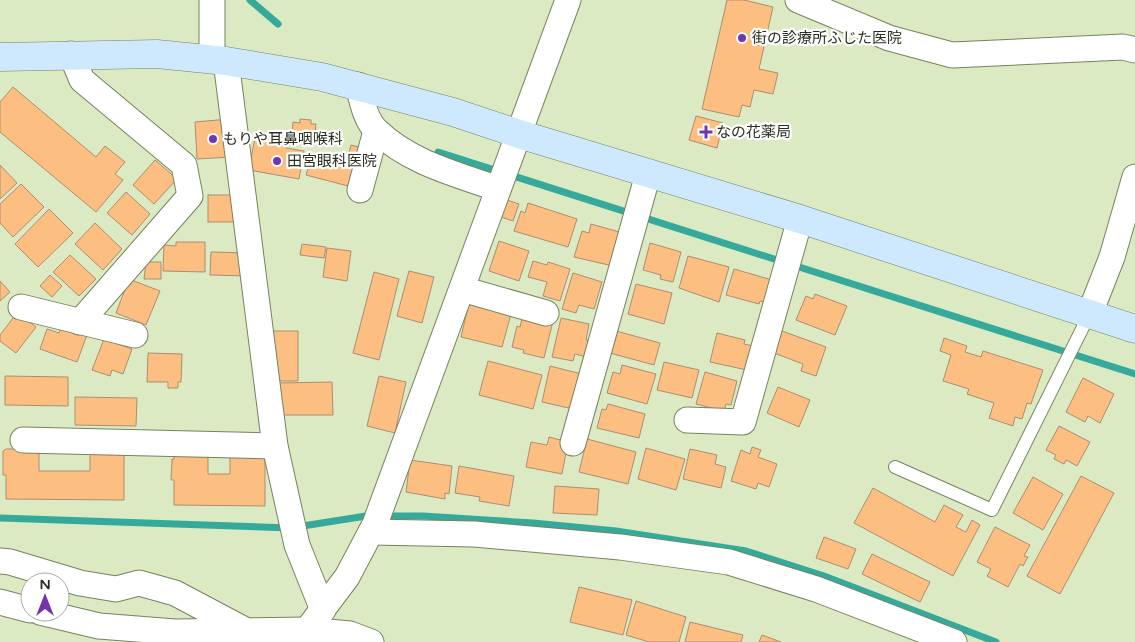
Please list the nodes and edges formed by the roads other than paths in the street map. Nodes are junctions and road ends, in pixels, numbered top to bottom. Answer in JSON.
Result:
{"nodes":[{"id":1,"x":212,"y":0,"type":"edge"},
{"id":2,"x":568,"y":0,"type":"edge"},
{"id":3,"x":798,"y":0,"type":"edge"},
{"id":4,"x":1135,"y":50,"type":"edge"},
{"id":5,"x":71,"y":54,"type":"junction"},
{"id":6,"x":0,"y":57,"type":"edge"},
{"id":7,"x":219,"y":60,"type":"junction"},
{"id":8,"x":358,"y":85,"type":"junction"},
{"id":9,"x":376,"y":131,"type":"junction"},
{"id":10,"x":519,"y":134,"type":"junction"},
{"id":11,"x":648,"y":174,"type":"junction"},
{"id":12,"x":1135,"y":176,"type":"edge"},
{"id":13,"x":502,"y":179,"type":"junction"},
{"id":14,"x":360,"y":190,"type":"dead end"},
{"id":15,"x":800,"y":219,"type":"junction"},
{"id":16,"x":462,"y":289,"type":"junction"},
{"id":17,"x":21,"y":307,"type":"dead end"},
{"id":18,"x":546,"y":312,"type":"dead end"},
{"id":19,"x":1090,"y":312,"type":"junction"},
{"id":20,"x":80,"y":322,"type":"junction"},
{"id":21,"x":1135,"y":329,"type":"edge"},
{"id":22,"x":135,"y":335,"type":"dead end"},
{"id":23,"x":687,"y":420,"type":"dead end"},
{"id":24,"x":24,"y":440,"type":"dead end"},
{"id":25,"x":574,"y":443,"type":"dead end"},
{"id":26,"x":275,"y":446,"type":"junction"},
{"id":27,"x":895,"y":467,"type":"dead end"},
{"id":28,"x":376,"y":521,"type":"junction"},
{"id":29,"x":0,"y":561,"type":"edge"},
{"id":30,"x":0,"y":602,"type":"edge"},
{"id":31,"x":20,"y":607,"type":"edge"},
{"id":32,"x":323,"y":610,"type":"junction"},
{"id":33,"x":70,"y":619,"type":"edge"},
{"id":34,"x":246,"y":631,"type":"junction"},
{"id":35,"x":310,"y":636,"type":"edge"},
{"id":36,"x":371,"y":642,"type":"edge"},
{"id":37,"x":954,"y":642,"type":"edge"}],
"edges":[{"from":1,"to":7,"type":"street"},
{"from":2,"to":10,"type":"street"},
{"from":3,"to":4,"type":"street"},
{"from":5,"to":6,"type":"street"},
{"from":5,"to":7,"type":"street"},
{"from":5,"to":20,"type":"street"},
{"from":7,"to":8,"type":"street"},
{"from":7,"to":26,"type":"street"},
{"from":8,"to":9,"type":"street"},
{"from":8,"to":10,"type":"street"},
{"from":9,"to":13,"type":"street"},
{"from":9,"to":14,"type":"street"},
{"from":10,"to":11,"type":"street"},
{"from":10,"to":13,"type":"street"},
{"from":11,"to":15,"type":"street"},
{"from":11,"to":25,"type":"street"},
{"from":12,"to":19,"type":"street"},
{"from":13,"to":16,"type":"street"},
{"from":15,"to":19,"type":"street"},
{"from":15,"to":23,"type":"street"},
{"from":16,"to":18,"type":"street"},
{"from":16,"to":28,"type":"street"},
{"from":17,"to":20,"type":"street"},
{"from":19,"to":21,"type":"street"},
{"from":19,"to":27,"type":"lane"},
{"from":20,"to":22,"type":"street"},
{"from":24,"to":26,"type":"street"},
{"from":26,"to":32,"type":"street"},
{"from":28,"to":32,"type":"street"},
{"from":28,"to":37,"type":"street"},
{"from":29,"to":34,"type":"street"},
{"from":30,"to":31,"type":"street"},
{"from":32,"to":35,"type":"street"},
{"from":33,"to":34,"type":"street"},
{"from":34,"to":35,"type":"street"},
{"from":35,"to":36,"type":"street"}]}
